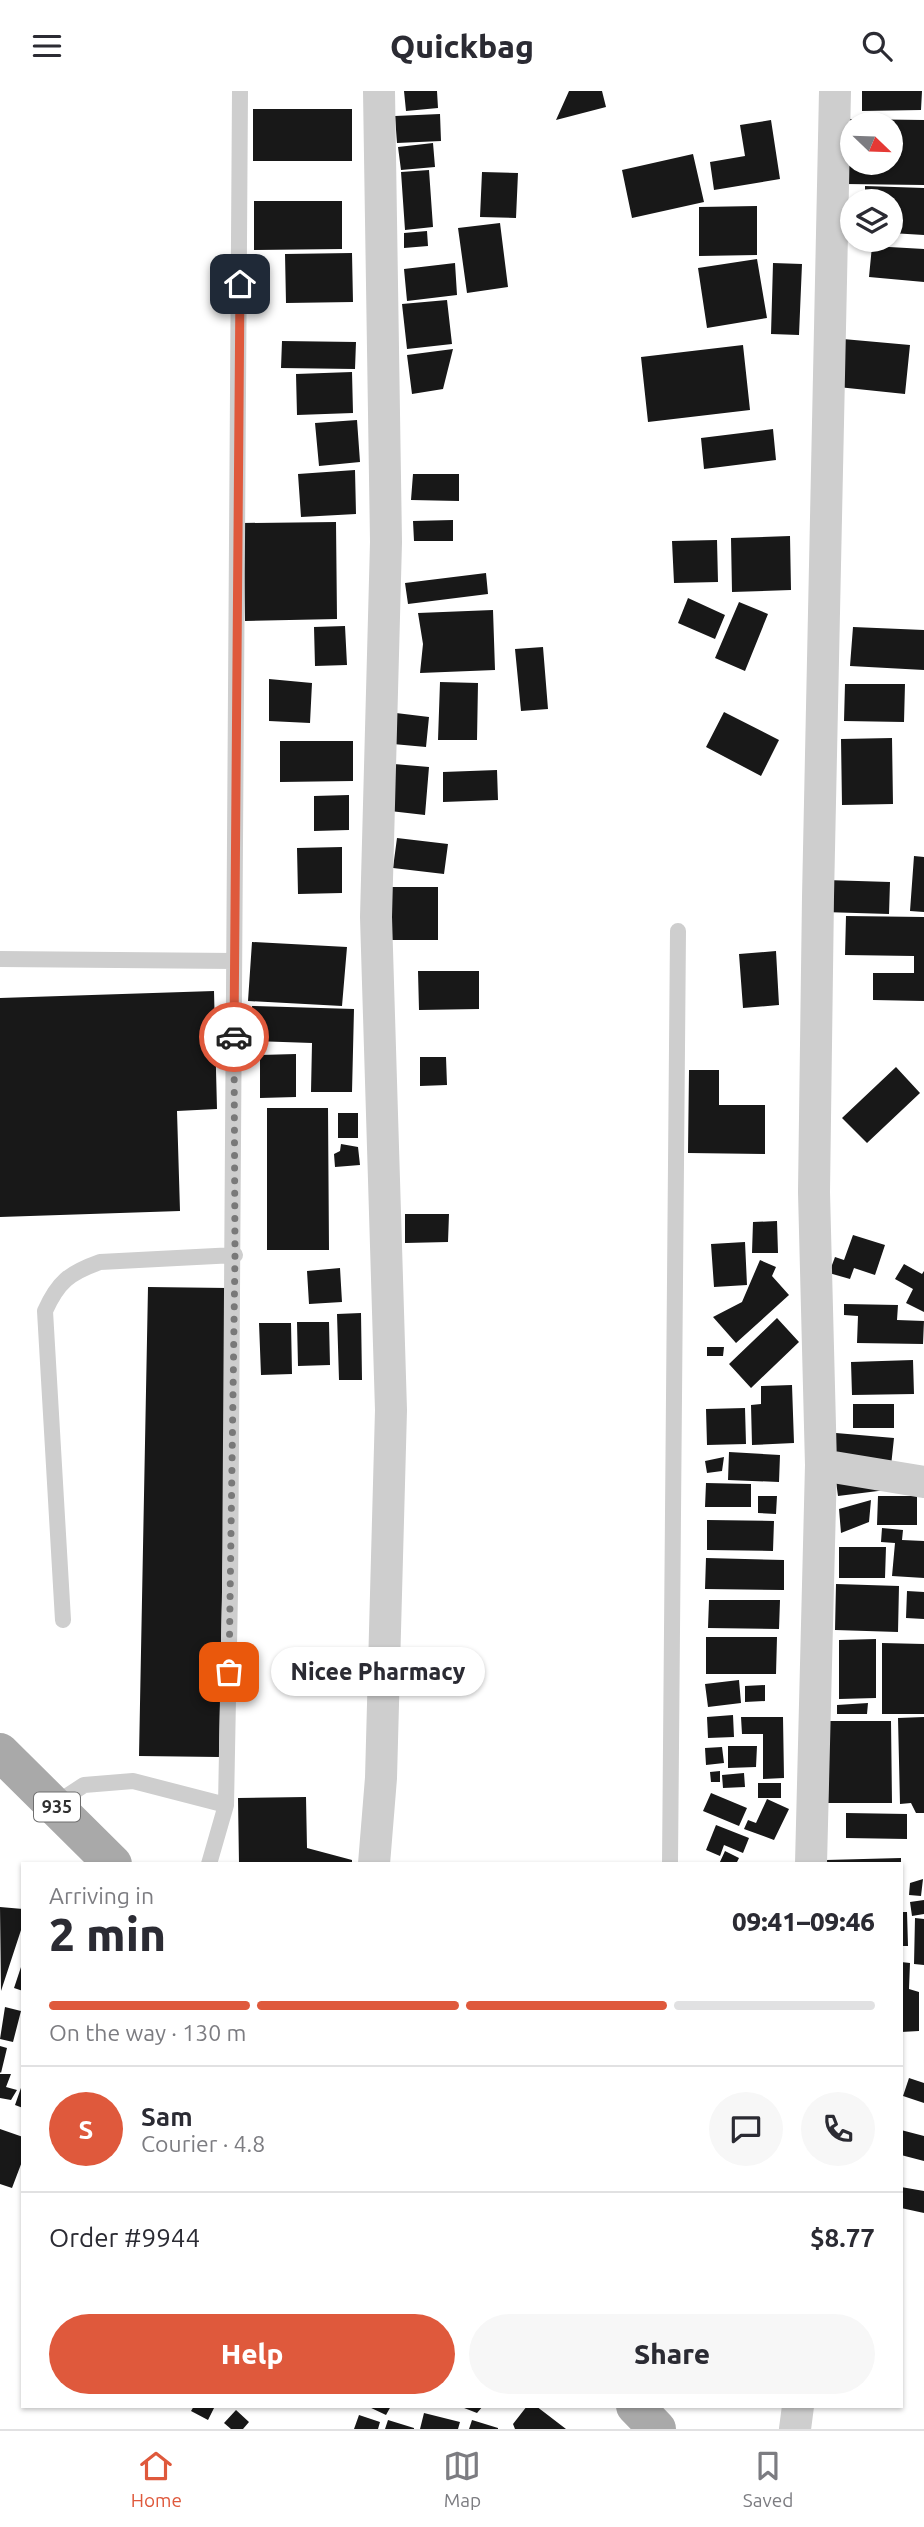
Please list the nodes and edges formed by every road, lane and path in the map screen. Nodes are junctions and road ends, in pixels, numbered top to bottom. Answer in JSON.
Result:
{"nodes":[{"id":1,"x":240,"y":91,"type":"edge"},
{"id":2,"x":379,"y":91,"type":"edge"},
{"id":3,"x":835,"y":91,"type":"edge"},
{"id":4,"x":678,"y":931,"type":"dead end"},
{"id":5,"x":0,"y":959,"type":"edge"},
{"id":6,"x":234,"y":961,"type":"junction"},
{"id":7,"x":235,"y":1255,"type":"junction"},
{"id":8,"x":821,"y":1465,"type":"junction"},
{"id":9,"x":924,"y":1482,"type":"edge"},
{"id":10,"x":63,"y":1620,"type":"dead end"},
{"id":11,"x":0,"y":1752,"type":"edge"},
{"id":12,"x":54,"y":1804,"type":"junction"},
{"id":13,"x":226,"y":1805,"type":"junction"},
{"id":14,"x":111,"y":1862,"type":"edge"},
{"id":15,"x":210,"y":1862,"type":"edge"},
{"id":16,"x":374,"y":1862,"type":"edge"},
{"id":17,"x":670,"y":1862,"type":"edge"},
{"id":18,"x":811,"y":1862,"type":"edge"},
{"id":19,"x":637,"y":2408,"type":"edge"},
{"id":20,"x":798,"y":2408,"type":"edge"},
{"id":21,"x":657,"y":2429,"type":"edge"},
{"id":22,"x":795,"y":2429,"type":"edge"}],
"edges":[{"from":1,"to":6,"type":"lane"},
{"from":2,"to":16,"type":"street"},
{"from":3,"to":8,"type":"street"},
{"from":4,"to":17,"type":"lane"},
{"from":5,"to":6,"type":"lane"},
{"from":6,"to":7,"type":"lane"},
{"from":7,"to":10,"type":"lane"},
{"from":7,"to":13,"type":"lane"},
{"from":8,"to":9,"type":"street"},
{"from":8,"to":18,"type":"street"},
{"from":11,"to":12,"type":"main road","number":"935"},
{"from":12,"to":13,"type":"lane"},
{"from":12,"to":14,"type":"main road","number":"935"},
{"from":13,"to":15,"type":"lane"},
{"from":19,"to":21,"type":"main road"},
{"from":20,"to":22,"type":"street"}]}
